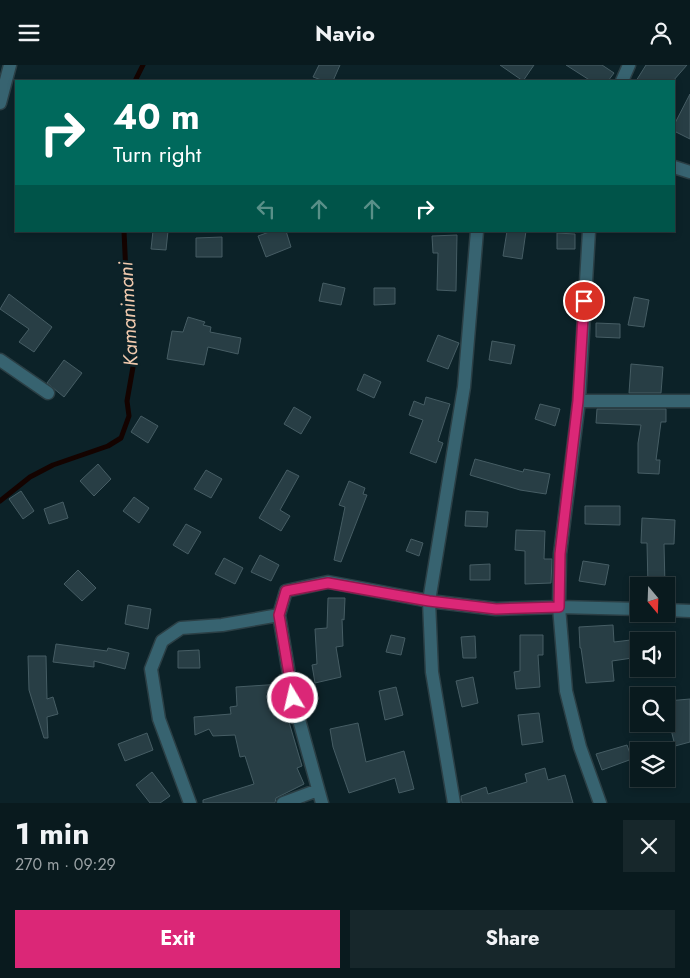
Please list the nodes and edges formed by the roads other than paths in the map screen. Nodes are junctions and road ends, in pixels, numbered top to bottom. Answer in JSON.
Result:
{"nodes":[{"id":1,"x":10,"y":65,"type":"edge"},
{"id":2,"x":629,"y":65,"type":"edge"},
{"id":3,"x":622,"y":80,"type":"edge"},
{"id":4,"x":0,"y":103,"type":"edge"},
{"id":5,"x":675,"y":167,"type":"edge"},
{"id":6,"x":690,"y":172,"type":"edge"},
{"id":7,"x":477,"y":232,"type":"edge"},
{"id":8,"x":589,"y":232,"type":"edge"},
{"id":9,"x":0,"y":360,"type":"edge"},
{"id":10,"x":48,"y":393,"type":"dead end"},
{"id":11,"x":578,"y":401,"type":"junction"},
{"id":12,"x":690,"y":401,"type":"edge"},
{"id":13,"x":429,"y":601,"type":"junction"},
{"id":14,"x":559,"y":607,"type":"junction"},
{"id":15,"x":630,"y":609,"type":"edge"},
{"id":16,"x":675,"y":610,"type":"edge"},
{"id":17,"x":690,"y":611,"type":"edge"},
{"id":18,"x":279,"y":615,"type":"junction"},
{"id":19,"x":318,"y":790,"type":"junction"},
{"id":20,"x":190,"y":803,"type":"edge"},
{"id":21,"x":283,"y":803,"type":"edge"},
{"id":22,"x":322,"y":803,"type":"edge"},
{"id":23,"x":454,"y":803,"type":"edge"},
{"id":24,"x":600,"y":803,"type":"edge"}],
"edges":[{"from":1,"to":4,"type":"street"},
{"from":2,"to":3,"type":"street"},
{"from":5,"to":6,"type":"street"},
{"from":7,"to":13,"type":"street"},
{"from":8,"to":11,"type":"street"},
{"from":9,"to":10,"type":"street"},
{"from":11,"to":12,"type":"street"},
{"from":11,"to":14,"type":"street"},
{"from":13,"to":14,"type":"street"},
{"from":13,"to":18,"type":"street"},
{"from":13,"to":23,"type":"street"},
{"from":14,"to":15,"type":"street"},
{"from":14,"to":24,"type":"street"},
{"from":16,"to":17,"type":"street"},
{"from":18,"to":19,"type":"street"},
{"from":18,"to":20,"type":"street"},
{"from":19,"to":21,"type":"street"},
{"from":19,"to":22,"type":"street"}]}
